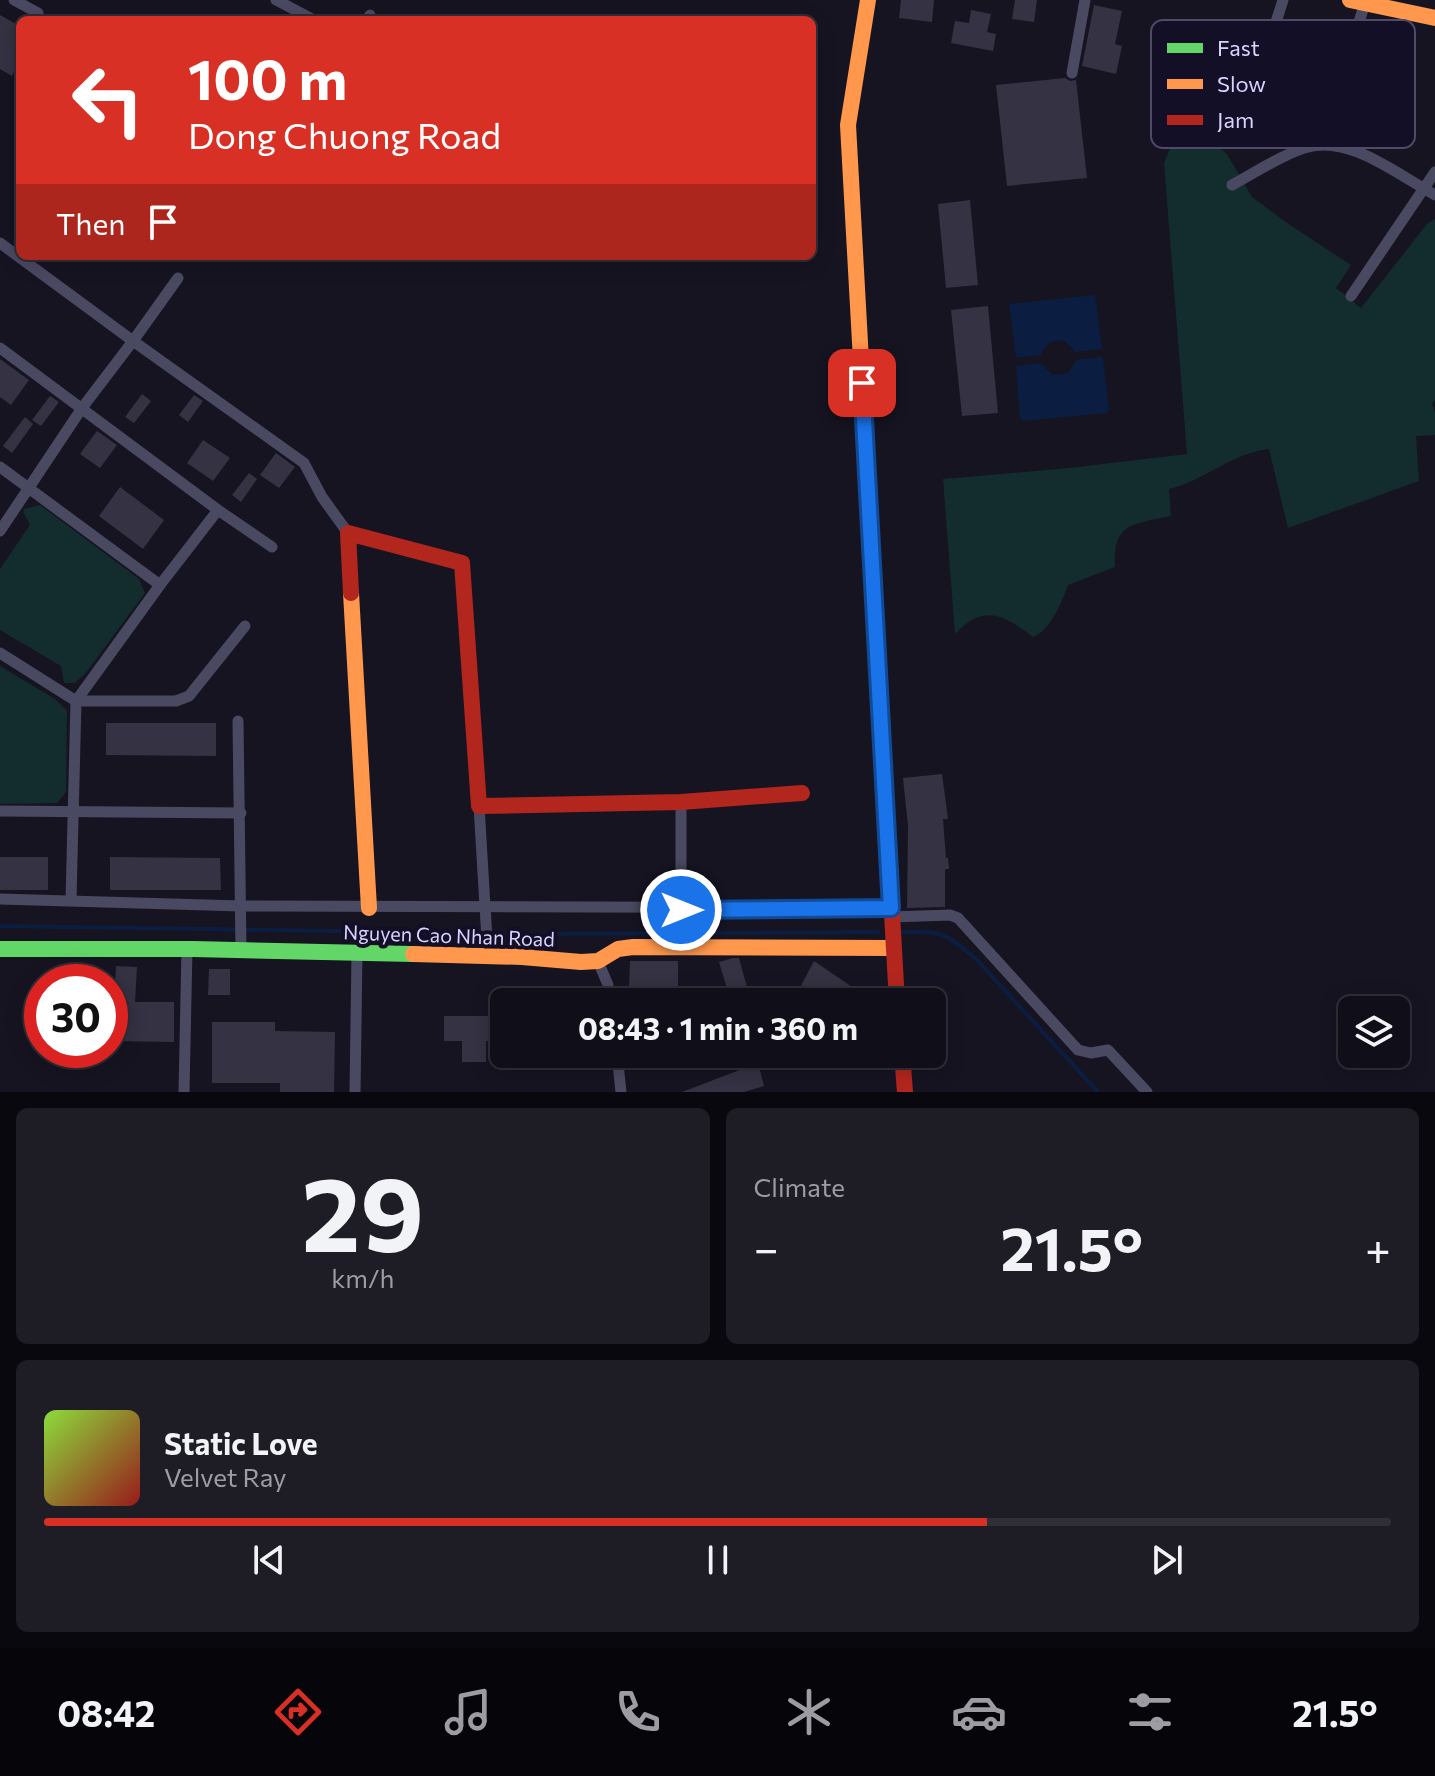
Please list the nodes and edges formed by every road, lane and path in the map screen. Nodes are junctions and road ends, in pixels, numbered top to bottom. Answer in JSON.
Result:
{"nodes":[{"id":1,"x":14,"y":0,"type":"edge"},
{"id":2,"x":276,"y":0,"type":"edge"},
{"id":3,"x":868,"y":0,"type":"edge"},
{"id":4,"x":1085,"y":0,"type":"edge"},
{"id":5,"x":1283,"y":0,"type":"edge"},
{"id":6,"x":1358,"y":2,"type":"edge"},
{"id":7,"x":38,"y":13,"type":"dead end"},
{"id":8,"x":306,"y":16,"type":"edge"},
{"id":9,"x":1435,"y":18,"type":"edge"},
{"id":10,"x":1277,"y":20,"type":"edge"},
{"id":11,"x":1072,"y":73,"type":"dead end"},
{"id":12,"x":1307,"y":148,"type":"edge"},
{"id":13,"x":1332,"y":148,"type":"edge"},
{"id":14,"x":1435,"y":172,"type":"edge"},
{"id":15,"x":1232,"y":185,"type":"dead end"},
{"id":16,"x":1430,"y":192,"type":"edge"},
{"id":17,"x":23,"y":260,"type":"edge"},
{"id":18,"x":178,"y":278,"type":"dead end"},
{"id":19,"x":1351,"y":296,"type":"dead end"},
{"id":20,"x":133,"y":341,"type":"junction"},
{"id":21,"x":0,"y":348,"type":"edge"},
{"id":22,"x":82,"y":408,"type":"junction"},
{"id":23,"x":0,"y":467,"type":"edge"},
{"id":24,"x":29,"y":487,"type":"junction"},
{"id":25,"x":218,"y":510,"type":"junction"},
{"id":26,"x":0,"y":531,"type":"edge"},
{"id":27,"x":348,"y":533,"type":"junction"},
{"id":28,"x":272,"y":547,"type":"dead end"},
{"id":29,"x":160,"y":585,"type":"junction"},
{"id":30,"x":245,"y":626,"type":"dead end"},
{"id":31,"x":0,"y":653,"type":"edge"},
{"id":32,"x":76,"y":701,"type":"junction"},
{"id":33,"x":238,"y":721,"type":"dead end"},
{"id":34,"x":802,"y":793,"type":"dead end"},
{"id":35,"x":681,"y":802,"type":"junction"},
{"id":36,"x":479,"y":806,"type":"junction"},
{"id":37,"x":0,"y":811,"type":"edge"},
{"id":38,"x":73,"y":811,"type":"junction"},
{"id":39,"x":241,"y":813,"type":"junction"},
{"id":40,"x":0,"y":899,"type":"edge"},
{"id":41,"x":71,"y":900,"type":"junction"},
{"id":42,"x":369,"y":908,"type":"junction"},
{"id":43,"x":241,"y":909,"type":"junction"},
{"id":44,"x":681,"y":910,"type":"junction"},
{"id":45,"x":486,"y":912,"type":"junction"},
{"id":46,"x":892,"y":927,"type":"junction"},
{"id":47,"x":241,"y":945,"type":"junction"},
{"id":48,"x":0,"y":949,"type":"edge"},
{"id":49,"x":187,"y":949,"type":"junction"},
{"id":50,"x":488,"y":951,"type":"junction"},
{"id":51,"x":357,"y":953,"type":"junction"},
{"id":52,"x":598,"y":961,"type":"junction"},
{"id":53,"x":607,"y":988,"type":"edge"},
{"id":54,"x":896,"y":988,"type":"edge"},
{"id":55,"x":618,"y":1068,"type":"edge"},
{"id":56,"x":903,"y":1068,"type":"edge"},
{"id":57,"x":184,"y":1092,"type":"edge"},
{"id":58,"x":355,"y":1092,"type":"edge"},
{"id":59,"x":621,"y":1092,"type":"edge"},
{"id":60,"x":905,"y":1092,"type":"edge"},
{"id":61,"x":1147,"y":1092,"type":"edge"}],
"edges":[{"from":1,"to":7,"type":"street"},
{"from":2,"to":8,"type":"street"},
{"from":3,"to":46,"type":"street"},
{"from":4,"to":11,"type":"street"},
{"from":5,"to":10,"type":"street"},
{"from":6,"to":9,"type":"street"},
{"from":12,"to":15,"type":"street"},
{"from":13,"to":16,"type":"street"},
{"from":14,"to":16,"type":"street"},
{"from":16,"to":19,"type":"street"},
{"from":17,"to":20,"type":"street"},
{"from":18,"to":20,"type":"street"},
{"from":20,"to":22,"type":"street"},
{"from":20,"to":27,"type":"street"},
{"from":21,"to":22,"type":"street"},
{"from":22,"to":24,"type":"street"},
{"from":22,"to":25,"type":"street"},
{"from":23,"to":24,"type":"street"},
{"from":24,"to":26,"type":"street"},
{"from":24,"to":29,"type":"street"},
{"from":25,"to":28,"type":"street"},
{"from":25,"to":29,"type":"street"},
{"from":27,"to":36,"type":"street"},
{"from":27,"to":42,"type":"street"},
{"from":29,"to":32,"type":"street"},
{"from":30,"to":32,"type":"street"},
{"from":31,"to":32,"type":"street"},
{"from":32,"to":38,"type":"street"},
{"from":33,"to":39,"type":"street"},
{"from":34,"to":35,"type":"street"},
{"from":35,"to":36,"type":"street"},
{"from":35,"to":44,"type":"street"},
{"from":36,"to":45,"type":"street"},
{"from":37,"to":38,"type":"street"},
{"from":38,"to":39,"type":"street"},
{"from":38,"to":41,"type":"street"},
{"from":39,"to":43,"type":"street"},
{"from":40,"to":41,"type":"street"},
{"from":41,"to":43,"type":"street"},
{"from":42,"to":43,"type":"street"},
{"from":42,"to":45,"type":"street"},
{"from":43,"to":47,"type":"street"},
{"from":44,"to":45,"type":"street"},
{"from":44,"to":46,"type":"street"},
{"from":45,"to":50,"type":"street"},
{"from":46,"to":52,"type":"street","name":"Nguyen Cao Nhan Road"},
{"from":46,"to":54,"type":"street"},
{"from":46,"to":61,"type":"street"},
{"from":47,"to":49,"type":"street","name":"Nguyen Cao Nhan Road"},
{"from":47,"to":51,"type":"street","name":"Nguyen Cao Nhan Road"},
{"from":48,"to":49,"type":"street","name":"Nguyen Cao Nhan Road"},
{"from":49,"to":57,"type":"street"},
{"from":50,"to":51,"type":"street","name":"Nguyen Cao Nhan Road"},
{"from":50,"to":52,"type":"street","name":"Nguyen Cao Nhan Road"},
{"from":51,"to":58,"type":"street"},
{"from":52,"to":53,"type":"street"},
{"from":55,"to":59,"type":"street"},
{"from":56,"to":60,"type":"street"}]}
